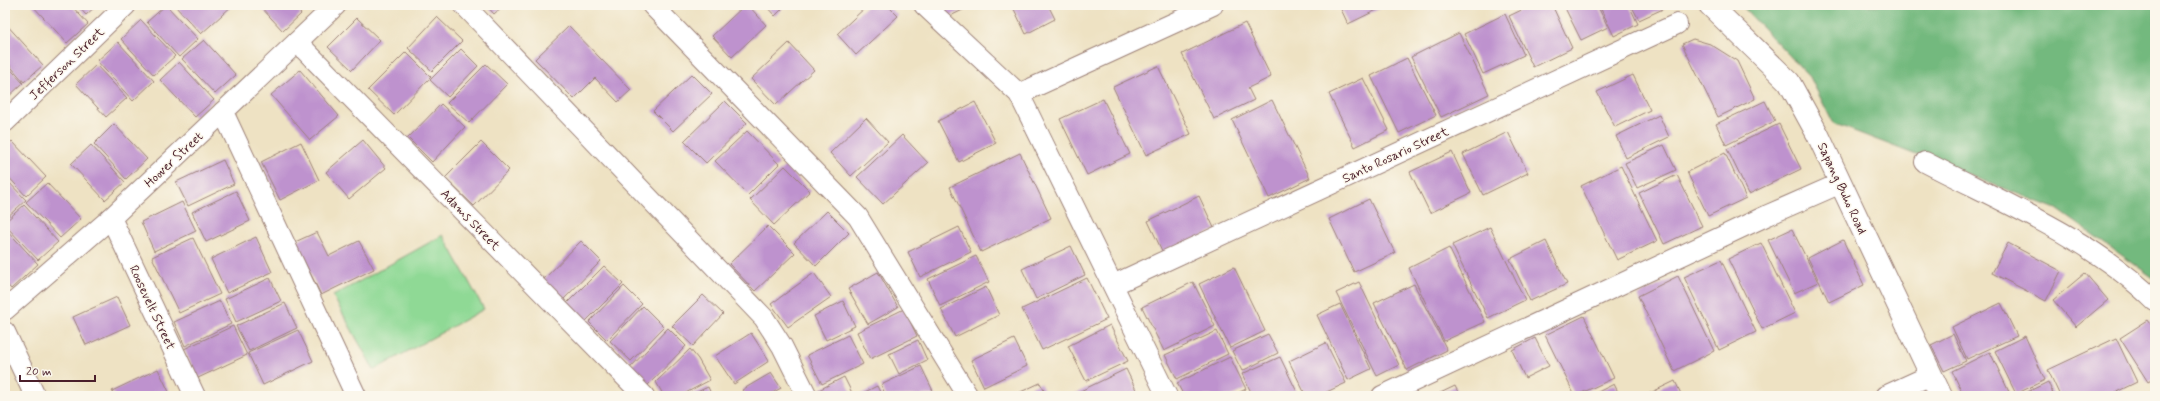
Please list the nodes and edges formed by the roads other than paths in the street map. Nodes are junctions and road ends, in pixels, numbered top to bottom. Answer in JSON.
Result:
{"nodes":[{"id":1,"x":126,"y":5,"type":"edge"},
{"id":2,"x":336,"y":5,"type":"edge"},
{"id":3,"x":464,"y":5,"type":"edge"},
{"id":4,"x":652,"y":5,"type":"edge"},
{"id":5,"x":924,"y":5,"type":"edge"},
{"id":6,"x":1213,"y":5,"type":"edge"},
{"id":7,"x":1710,"y":5,"type":"edge"},
{"id":8,"x":1677,"y":24,"type":"dead end"},
{"id":9,"x":297,"y":42,"type":"junction"},
{"id":10,"x":1020,"y":94,"type":"junction"},
{"id":11,"x":223,"y":112,"type":"junction"},
{"id":12,"x":5,"y":122,"type":"edge"},
{"id":13,"x":1926,"y":162,"type":"dead end"},
{"id":14,"x":1841,"y":183,"type":"junction"},
{"id":15,"x":111,"y":218,"type":"junction"},
{"id":16,"x":1113,"y":285,"type":"junction"},
{"id":17,"x":2155,"y":301,"type":"edge"},
{"id":18,"x":5,"y":310,"type":"edge"},
{"id":19,"x":5,"y":332,"type":"edge"},
{"id":20,"x":1931,"y":375,"type":"junction"},
{"id":21,"x":35,"y":396,"type":"edge"},
{"id":22,"x":195,"y":396,"type":"edge"},
{"id":23,"x":356,"y":396,"type":"edge"},
{"id":24,"x":644,"y":396,"type":"edge"},
{"id":25,"x":807,"y":396,"type":"edge"},
{"id":26,"x":968,"y":396,"type":"edge"},
{"id":27,"x":1167,"y":396,"type":"edge"},
{"id":28,"x":1382,"y":396,"type":"edge"},
{"id":29,"x":1885,"y":396,"type":"edge"},
{"id":30,"x":1941,"y":396,"type":"edge"}],
"edges":[{"from":1,"to":12,"type":"street","name":"Jefferson Street"},
{"from":2,"to":9,"type":"street","name":"Hoover Street"},
{"from":3,"to":25,"type":"street"},
{"from":4,"to":26,"type":"street"},
{"from":5,"to":10,"type":"street"},
{"from":6,"to":10,"type":"street"},
{"from":7,"to":14,"type":"street","name":"Sapang Buho Road"},
{"from":8,"to":16,"type":"street","name":"Santo Rosario Street"},
{"from":9,"to":11,"type":"street","name":"Hoover Street"},
{"from":9,"to":24,"type":"street","name":"Adams Street"},
{"from":10,"to":16,"type":"street"},
{"from":11,"to":15,"type":"street","name":"Hoover Street"},
{"from":11,"to":23,"type":"street"},
{"from":13,"to":17,"type":"street"},
{"from":14,"to":20,"type":"street","name":"Sapang Buho Road"},
{"from":14,"to":28,"type":"street"},
{"from":15,"to":18,"type":"street","name":"Hoover Street"},
{"from":15,"to":22,"type":"street","name":"Roosevelt Street"},
{"from":16,"to":27,"type":"street"},
{"from":19,"to":21,"type":"street"},
{"from":20,"to":29,"type":"street"},
{"from":20,"to":30,"type":"street","name":"Sapang Buho Road"}]}
